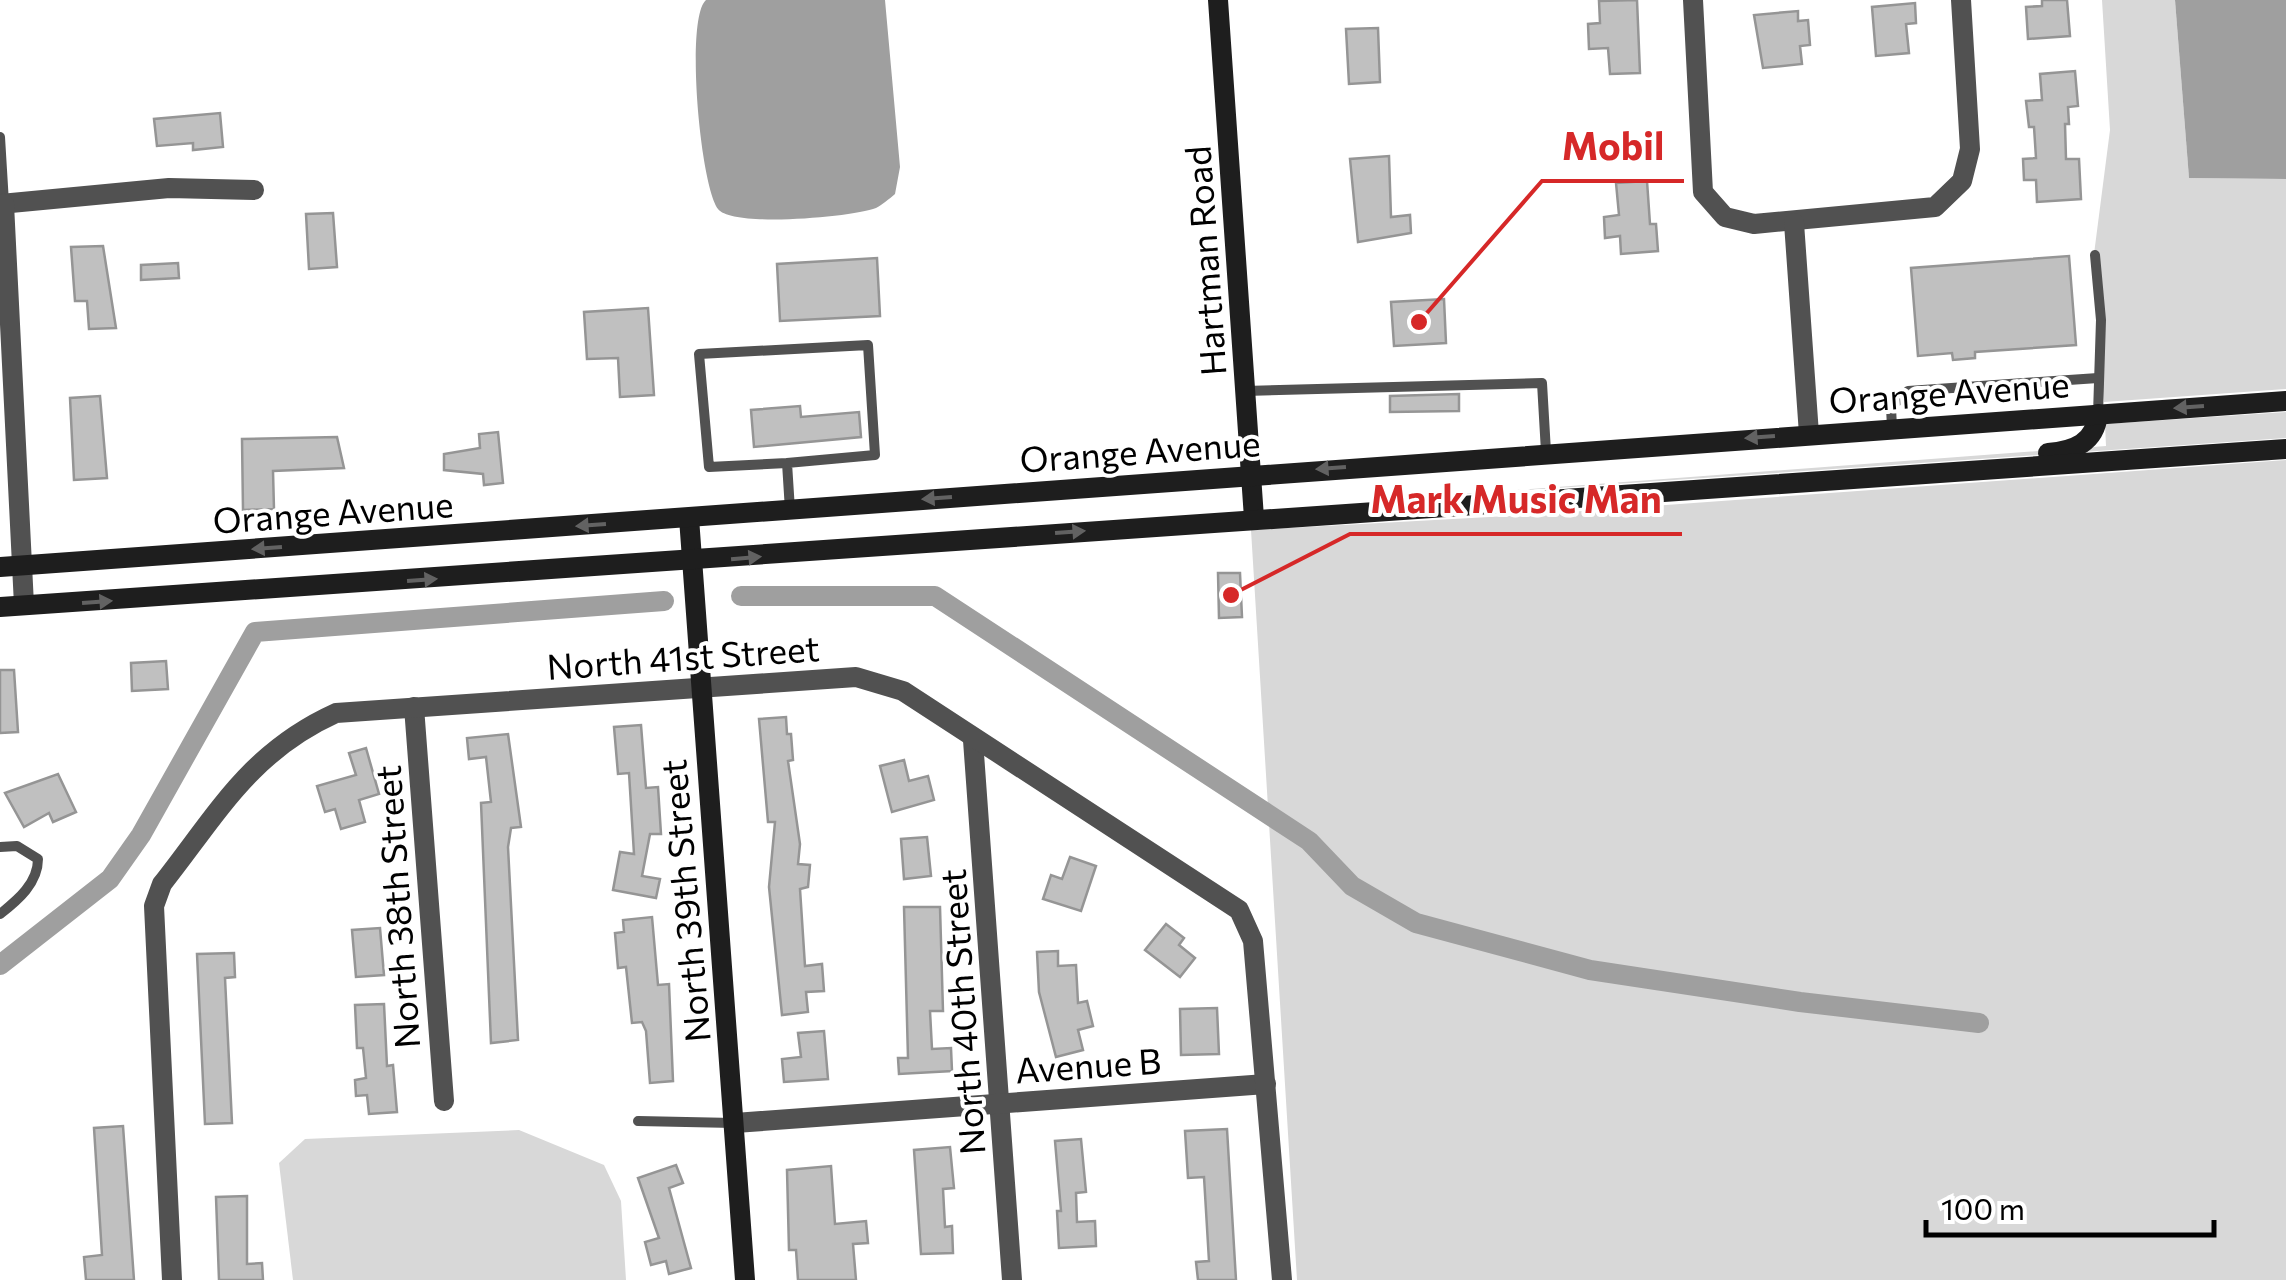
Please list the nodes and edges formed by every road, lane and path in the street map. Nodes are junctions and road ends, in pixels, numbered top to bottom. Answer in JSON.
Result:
{"nodes":[{"id":1,"x":1218,"y":0,"type":"edge"},
{"id":2,"x":1693,"y":0,"type":"edge"},
{"id":3,"x":1961,"y":0,"type":"edge"},
{"id":4,"x":0,"y":137,"type":"edge"},
{"id":5,"x":254,"y":190,"type":"dead end"},
{"id":6,"x":2,"y":204,"type":"edge"},
{"id":7,"x":1794,"y":223,"type":"junction"},
{"id":8,"x":2095,"y":255,"type":"dead end"},
{"id":9,"x":2098,"y":378,"type":"junction"},
{"id":10,"x":1246,"y":391,"type":"junction"},
{"id":11,"x":2286,"y":401,"type":"edge"},
{"id":12,"x":2098,"y":414,"type":"junction"},
{"id":13,"x":1892,"y":428,"type":"junction"},
{"id":14,"x":1808,"y":434,"type":"junction"},
{"id":15,"x":2286,"y":449,"type":"edge"},
{"id":16,"x":1546,"y":452,"type":"junction"},
{"id":17,"x":787,"y":463,"type":"junction"},
{"id":18,"x":1251,"y":474,"type":"junction"},
{"id":19,"x":1896,"y":475,"type":"junction"},
{"id":20,"x":790,"y":510,"type":"junction"},
{"id":21,"x":688,"y":518,"type":"junction"},
{"id":22,"x":1254,"y":518,"type":"junction"},
{"id":23,"x":692,"y":562,"type":"junction"},
{"id":24,"x":22,"y":566,"type":"junction"},
{"id":25,"x":0,"y":567,"type":"edge"},
{"id":26,"x":24,"y":605,"type":"junction"},
{"id":27,"x":0,"y":607,"type":"edge"},
{"id":28,"x":699,"y":686,"type":"junction"},
{"id":29,"x":414,"y":708,"type":"junction"},
{"id":30,"x":973,"y":740,"type":"junction"},
{"id":31,"x":0,"y":847,"type":"edge"},
{"id":32,"x":0,"y":914,"type":"edge"},
{"id":33,"x":1266,"y":1084,"type":"junction"},
{"id":34,"x":444,"y":1102,"type":"dead end"},
{"id":35,"x":1000,"y":1103,"type":"junction"},
{"id":36,"x":638,"y":1121,"type":"dead end"},
{"id":37,"x":735,"y":1123,"type":"junction"},
{"id":38,"x":172,"y":1280,"type":"edge"},
{"id":39,"x":745,"y":1280,"type":"edge"},
{"id":40,"x":1012,"y":1280,"type":"edge"},
{"id":41,"x":1282,"y":1280,"type":"edge"}],
"edges":[{"from":1,"to":10,"type":"main road","name":"Hartman Road"},
{"from":2,"to":7,"type":"street"},
{"from":3,"to":7,"type":"street"},
{"from":4,"to":6,"type":"lane"},
{"from":5,"to":6,"type":"street"},
{"from":6,"to":24,"type":"street"},
{"from":7,"to":14,"type":"street"},
{"from":8,"to":9,"type":"lane"},
{"from":9,"to":12,"type":"lane"},
{"from":9,"to":13,"type":"lane"},
{"from":10,"to":16,"type":"lane"},
{"from":10,"to":18,"type":"main road","name":"Hartman Road"},
{"from":11,"to":12,"type":"main road","name":"Orange Avenue","one_way":true},
{"from":12,"to":13,"type":"main road","name":"Orange Avenue"},
{"from":12,"to":19,"type":"main road"},
{"from":13,"to":14,"type":"main road","name":"Orange Avenue"},
{"from":14,"to":16,"type":"main road","name":"Orange Avenue","one_way":true},
{"from":15,"to":19,"type":"main road"},
{"from":16,"to":18,"type":"main road","name":"Orange Avenue","one_way":true},
{"from":17,"to":17,"type":"lane"},
{"from":17,"to":20,"type":"lane"},
{"from":18,"to":20,"type":"main road","name":"Orange Avenue","one_way":true},
{"from":18,"to":22,"type":"main road","name":"Hartman Road"},
{"from":19,"to":22,"type":"main road"},
{"from":20,"to":21,"type":"main road","name":"Orange Avenue"},
{"from":21,"to":23,"type":"main road","name":"North 39th Street"},
{"from":21,"to":24,"type":"main road","name":"Orange Avenue","one_way":true},
{"from":23,"to":22,"type":"main road","one_way":true},
{"from":26,"to":23,"type":"main road","one_way":true},
{"from":23,"to":28,"type":"main road","name":"North 39th Street"},
{"from":24,"to":25,"type":"main road","name":"Orange Avenue"},
{"from":24,"to":26,"type":"street"},
{"from":26,"to":27,"type":"main road"},
{"from":28,"to":29,"type":"street","name":"North 41st Street"},
{"from":28,"to":30,"type":"street","name":"North 41st Street"},
{"from":28,"to":37,"type":"main road","name":"North 39th Street"},
{"from":29,"to":34,"type":"street","name":"North 38th Street"},
{"from":29,"to":38,"type":"street","name":"North 41st Street"},
{"from":30,"to":33,"type":"street","name":"North 41st Street"},
{"from":30,"to":35,"type":"street","name":"North 40th Street"},
{"from":31,"to":32,"type":"lane"},
{"from":33,"to":35,"type":"street","name":"Avenue B"},
{"from":33,"to":41,"type":"street","name":"North 41st Street"},
{"from":35,"to":37,"type":"street","name":"Avenue B"},
{"from":35,"to":40,"type":"street","name":"North 40th Street"},
{"from":36,"to":37,"type":"lane"},
{"from":37,"to":39,"type":"main road","name":"North 39th Street"}]}
